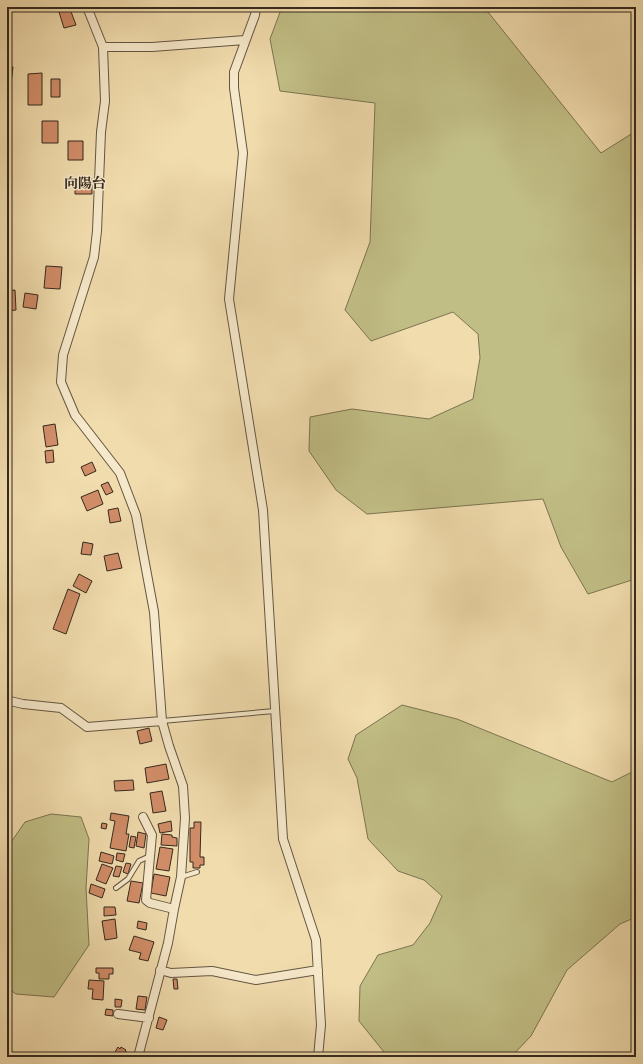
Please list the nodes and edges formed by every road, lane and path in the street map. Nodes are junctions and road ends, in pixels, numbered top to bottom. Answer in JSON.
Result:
{"nodes":[{"id":1,"x":87,"y":7,"type":"edge"},
{"id":2,"x":256,"y":7,"type":"edge"},
{"id":3,"x":245,"y":40,"type":"junction"},
{"id":4,"x":104,"y":47,"type":"junction"},
{"id":5,"x":7,"y":699,"type":"edge"},
{"id":6,"x":275,"y":711,"type":"junction"},
{"id":7,"x":162,"y":721,"type":"junction"},
{"id":8,"x":143,"y":817,"type":"dead end"},
{"id":9,"x":150,"y":856,"type":"junction"},
{"id":10,"x":197,"y":872,"type":"dead end"},
{"id":11,"x":181,"y":877,"type":"junction"},
{"id":12,"x":116,"y":888,"type":"dead end"},
{"id":13,"x":174,"y":909,"type":"junction"},
{"id":14,"x":160,"y":970,"type":"junction"},
{"id":15,"x":318,"y":970,"type":"junction"},
{"id":16,"x":118,"y":1014,"type":"dead end"},
{"id":17,"x":149,"y":1018,"type":"junction"},
{"id":18,"x":138,"y":1057,"type":"edge"},
{"id":19,"x":318,"y":1057,"type":"edge"}],
"edges":[{"from":1,"to":4,"type":"street"},
{"from":2,"to":3,"type":"street"},
{"from":3,"to":4,"type":"street"},
{"from":3,"to":6,"type":"street"},
{"from":4,"to":7,"type":"street"},
{"from":5,"to":7,"type":"street"},
{"from":6,"to":7,"type":"lane"},
{"from":6,"to":15,"type":"street"},
{"from":7,"to":11,"type":"street"},
{"from":8,"to":9,"type":"street"},
{"from":9,"to":12,"type":"lane"},
{"from":9,"to":13,"type":"street"},
{"from":10,"to":11,"type":"lane"},
{"from":11,"to":13,"type":"street"},
{"from":13,"to":14,"type":"street"},
{"from":14,"to":15,"type":"street"},
{"from":14,"to":17,"type":"street"},
{"from":15,"to":19,"type":"street"},
{"from":16,"to":17,"type":"street"},
{"from":17,"to":18,"type":"street"}]}
